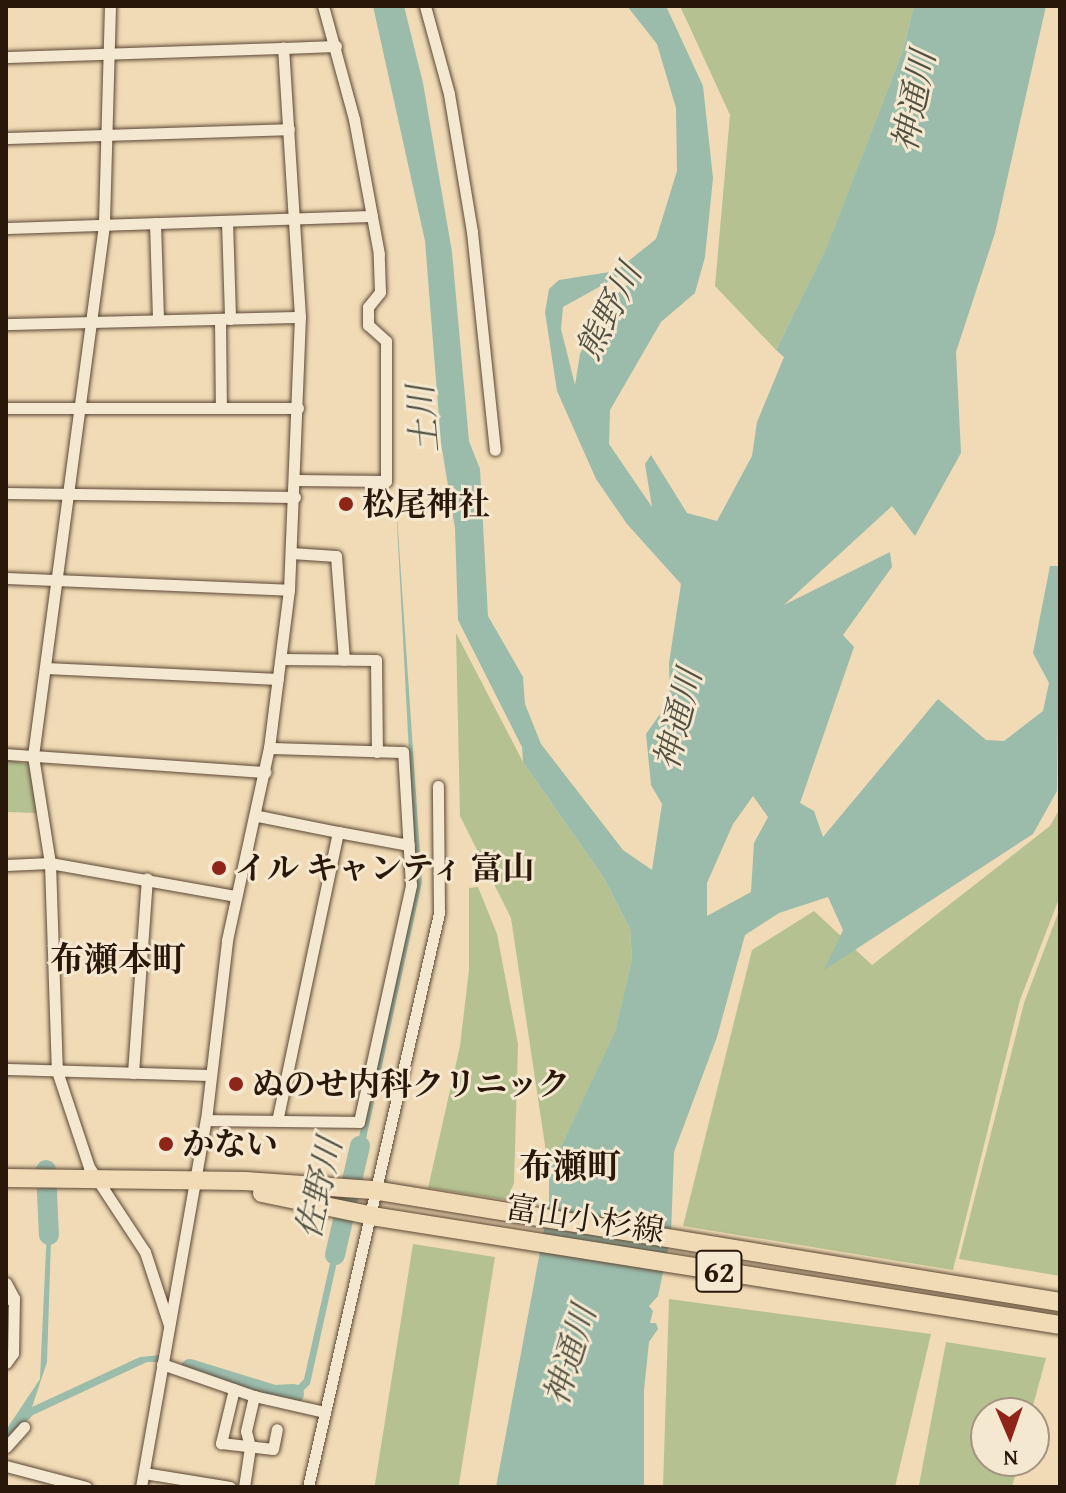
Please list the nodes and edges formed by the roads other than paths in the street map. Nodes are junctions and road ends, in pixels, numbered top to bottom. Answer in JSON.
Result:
{"nodes":[{"id":1,"x":110,"y":6,"type":"edge"},
{"id":2,"x":323,"y":6,"type":"edge"},
{"id":3,"x":425,"y":6,"type":"edge"},
{"id":4,"x":336,"y":46,"type":"junction"},
{"id":5,"x":283,"y":48,"type":"junction"},
{"id":6,"x":109,"y":54,"type":"junction"},
{"id":7,"x":6,"y":57,"type":"edge"},
{"id":8,"x":289,"y":129,"type":"junction"},
{"id":9,"x":106,"y":135,"type":"junction"},
{"id":10,"x":6,"y":138,"type":"edge"},
{"id":11,"x":372,"y":216,"type":"junction"},
{"id":12,"x":297,"y":219,"type":"junction"},
{"id":13,"x":227,"y":221,"type":"junction"},
{"id":14,"x":155,"y":223,"type":"junction"},
{"id":15,"x":104,"y":225,"type":"junction"},
{"id":16,"x":6,"y":228,"type":"edge"},
{"id":17,"x":300,"y":317,"type":"junction"},
{"id":18,"x":225,"y":319,"type":"junction"},
{"id":19,"x":158,"y":320,"type":"junction"},
{"id":20,"x":91,"y":322,"type":"junction"},
{"id":21,"x":6,"y":324,"type":"edge"},
{"id":22,"x":6,"y":408,"type":"edge"},
{"id":23,"x":221,"y":408,"type":"junction"},
{"id":24,"x":298,"y":408,"type":"junction"},
{"id":25,"x":79,"y":409,"type":"junction"},
{"id":26,"x":495,"y":450,"type":"dead end"},
{"id":27,"x":295,"y":480,"type":"junction"},
{"id":28,"x":6,"y":493,"type":"edge"},
{"id":29,"x":68,"y":494,"type":"junction"},
{"id":30,"x":295,"y":497,"type":"junction"},
{"id":31,"x":291,"y":553,"type":"junction"},
{"id":32,"x":6,"y":578,"type":"edge"},
{"id":33,"x":56,"y":580,"type":"junction"},
{"id":34,"x":289,"y":590,"type":"junction"},
{"id":35,"x":281,"y":659,"type":"junction"},
{"id":36,"x":344,"y":660,"type":"junction"},
{"id":37,"x":46,"y":668,"type":"junction"},
{"id":38,"x":278,"y":679,"type":"junction"},
{"id":39,"x":269,"y":748,"type":"junction"},
{"id":40,"x":377,"y":752,"type":"junction"},
{"id":41,"x":6,"y":754,"type":"edge"},
{"id":42,"x":33,"y":756,"type":"junction"},
{"id":43,"x":265,"y":772,"type":"junction"},
{"id":44,"x":438,"y":786,"type":"dead end"},
{"id":45,"x":258,"y":816,"type":"junction"},
{"id":46,"x":338,"y":832,"type":"junction"},
{"id":47,"x":409,"y":845,"type":"junction"},
{"id":48,"x":50,"y":863,"type":"junction"},
{"id":49,"x":6,"y":865,"type":"edge"},
{"id":50,"x":147,"y":879,"type":"junction"},
{"id":51,"x":236,"y":896,"type":"junction"},
{"id":52,"x":6,"y":1069,"type":"edge"},
{"id":53,"x":57,"y":1071,"type":"junction"},
{"id":54,"x":133,"y":1073,"type":"junction"},
{"id":55,"x":211,"y":1075,"type":"junction"},
{"id":56,"x":206,"y":1120,"type":"junction"},
{"id":57,"x":277,"y":1121,"type":"junction"},
{"id":58,"x":6,"y":1178,"type":"edge"},
{"id":59,"x":97,"y":1181,"type":"junction"},
{"id":60,"x":196,"y":1184,"type":"junction"},
{"id":61,"x":378,"y":1191,"type":"junction"},
{"id":62,"x":373,"y":1216,"type":"junction"},
{"id":63,"x":6,"y":1283,"type":"edge"},
{"id":64,"x":10,"y":1298,"type":"edge"},
{"id":65,"x":1060,"y":1302,"type":"edge"},
{"id":66,"x":1060,"y":1325,"type":"edge"},
{"id":67,"x":169,"y":1326,"type":"junction"},
{"id":68,"x":6,"y":1363,"type":"edge"},
{"id":69,"x":162,"y":1364,"type":"junction"},
{"id":70,"x":234,"y":1389,"type":"junction"},
{"id":71,"x":254,"y":1396,"type":"junction"},
{"id":72,"x":325,"y":1412,"type":"junction"},
{"id":73,"x":24,"y":1427,"type":"dead end"},
{"id":74,"x":277,"y":1429,"type":"dead end"},
{"id":75,"x":6,"y":1447,"type":"edge"},
{"id":76,"x":250,"y":1447,"type":"junction"},
{"id":77,"x":6,"y":1466,"type":"edge"},
{"id":78,"x":144,"y":1473,"type":"junction"},
{"id":79,"x":86,"y":1487,"type":"edge"},
{"id":80,"x":141,"y":1487,"type":"edge"},
{"id":81,"x":230,"y":1487,"type":"edge"},
{"id":82,"x":244,"y":1487,"type":"edge"},
{"id":83,"x":308,"y":1487,"type":"edge"}],
"edges":[{"from":1,"to":6,"type":"street"},
{"from":2,"to":4,"type":"street"},
{"from":3,"to":26,"type":"street"},
{"from":4,"to":5,"type":"street"},
{"from":4,"to":11,"type":"street"},
{"from":5,"to":6,"type":"street"},
{"from":5,"to":8,"type":"street"},
{"from":6,"to":7,"type":"street"},
{"from":6,"to":9,"type":"street"},
{"from":8,"to":9,"type":"street"},
{"from":8,"to":12,"type":"street"},
{"from":9,"to":10,"type":"street"},
{"from":9,"to":15,"type":"street"},
{"from":11,"to":12,"type":"street"},
{"from":11,"to":27,"type":"street"},
{"from":12,"to":13,"type":"street"},
{"from":12,"to":17,"type":"street"},
{"from":13,"to":14,"type":"street"},
{"from":13,"to":18,"type":"street"},
{"from":14,"to":15,"type":"street"},
{"from":14,"to":19,"type":"street"},
{"from":15,"to":16,"type":"street"},
{"from":15,"to":20,"type":"street"},
{"from":17,"to":18,"type":"street"},
{"from":17,"to":24,"type":"street"},
{"from":18,"to":19,"type":"street"},
{"from":18,"to":23,"type":"street"},
{"from":19,"to":20,"type":"street"},
{"from":20,"to":21,"type":"street"},
{"from":20,"to":25,"type":"street"},
{"from":22,"to":25,"type":"street"},
{"from":23,"to":24,"type":"street"},
{"from":23,"to":25,"type":"street"},
{"from":24,"to":27,"type":"street"},
{"from":25,"to":29,"type":"street"},
{"from":27,"to":30,"type":"street"},
{"from":28,"to":29,"type":"street"},
{"from":29,"to":30,"type":"street"},
{"from":29,"to":33,"type":"street"},
{"from":30,"to":31,"type":"street"},
{"from":31,"to":34,"type":"street"},
{"from":31,"to":36,"type":"street"},
{"from":32,"to":33,"type":"street"},
{"from":33,"to":34,"type":"street"},
{"from":33,"to":37,"type":"street"},
{"from":34,"to":35,"type":"street"},
{"from":35,"to":36,"type":"street"},
{"from":35,"to":38,"type":"street"},
{"from":36,"to":40,"type":"street"},
{"from":37,"to":38,"type":"street"},
{"from":37,"to":42,"type":"street"},
{"from":38,"to":39,"type":"street"},
{"from":39,"to":40,"type":"street"},
{"from":39,"to":43,"type":"street"},
{"from":40,"to":47,"type":"street"},
{"from":41,"to":42,"type":"street"},
{"from":42,"to":43,"type":"street"},
{"from":42,"to":48,"type":"street"},
{"from":43,"to":45,"type":"street"},
{"from":44,"to":61,"type":"street"},
{"from":45,"to":46,"type":"street"},
{"from":45,"to":51,"type":"street"},
{"from":46,"to":47,"type":"street"},
{"from":46,"to":57,"type":"street"},
{"from":47,"to":57,"type":"street"},
{"from":48,"to":49,"type":"street"},
{"from":48,"to":50,"type":"street"},
{"from":48,"to":53,"type":"street"},
{"from":50,"to":51,"type":"street"},
{"from":50,"to":54,"type":"street"},
{"from":51,"to":55,"type":"street"},
{"from":52,"to":53,"type":"street"},
{"from":53,"to":54,"type":"street"},
{"from":53,"to":59,"type":"street"},
{"from":54,"to":55,"type":"street"},
{"from":55,"to":56,"type":"street"},
{"from":56,"to":57,"type":"street"},
{"from":56,"to":60,"type":"street"},
{"from":58,"to":59,"type":"main road","name":"富山小杉線","number":"62"},
{"from":59,"to":60,"type":"main road","name":"富山小杉線","number":"62"},
{"from":59,"to":67,"type":"street"},
{"from":60,"to":61,"type":"main road","name":"富山小杉線","number":"62"},
{"from":60,"to":62,"type":"main road","name":"富山小杉線","number":"62"},
{"from":60,"to":67,"type":"street"},
{"from":61,"to":62,"type":"street"},
{"from":61,"to":65,"type":"main road","name":"富山小杉線","number":"62"},
{"from":62,"to":66,"type":"main road","name":"富山小杉線","number":"62"},
{"from":62,"to":72,"type":"street"},
{"from":63,"to":64,"type":"street"},
{"from":64,"to":68,"type":"street"},
{"from":67,"to":69,"type":"street"},
{"from":69,"to":70,"type":"street"},
{"from":69,"to":78,"type":"street"},
{"from":70,"to":71,"type":"street"},
{"from":70,"to":76,"type":"street"},
{"from":71,"to":72,"type":"street"},
{"from":71,"to":76,"type":"street"},
{"from":72,"to":83,"type":"street"},
{"from":73,"to":75,"type":"street"},
{"from":74,"to":76,"type":"street"},
{"from":76,"to":82,"type":"street"},
{"from":77,"to":79,"type":"street"},
{"from":78,"to":80,"type":"street"},
{"from":78,"to":81,"type":"street"}]}
